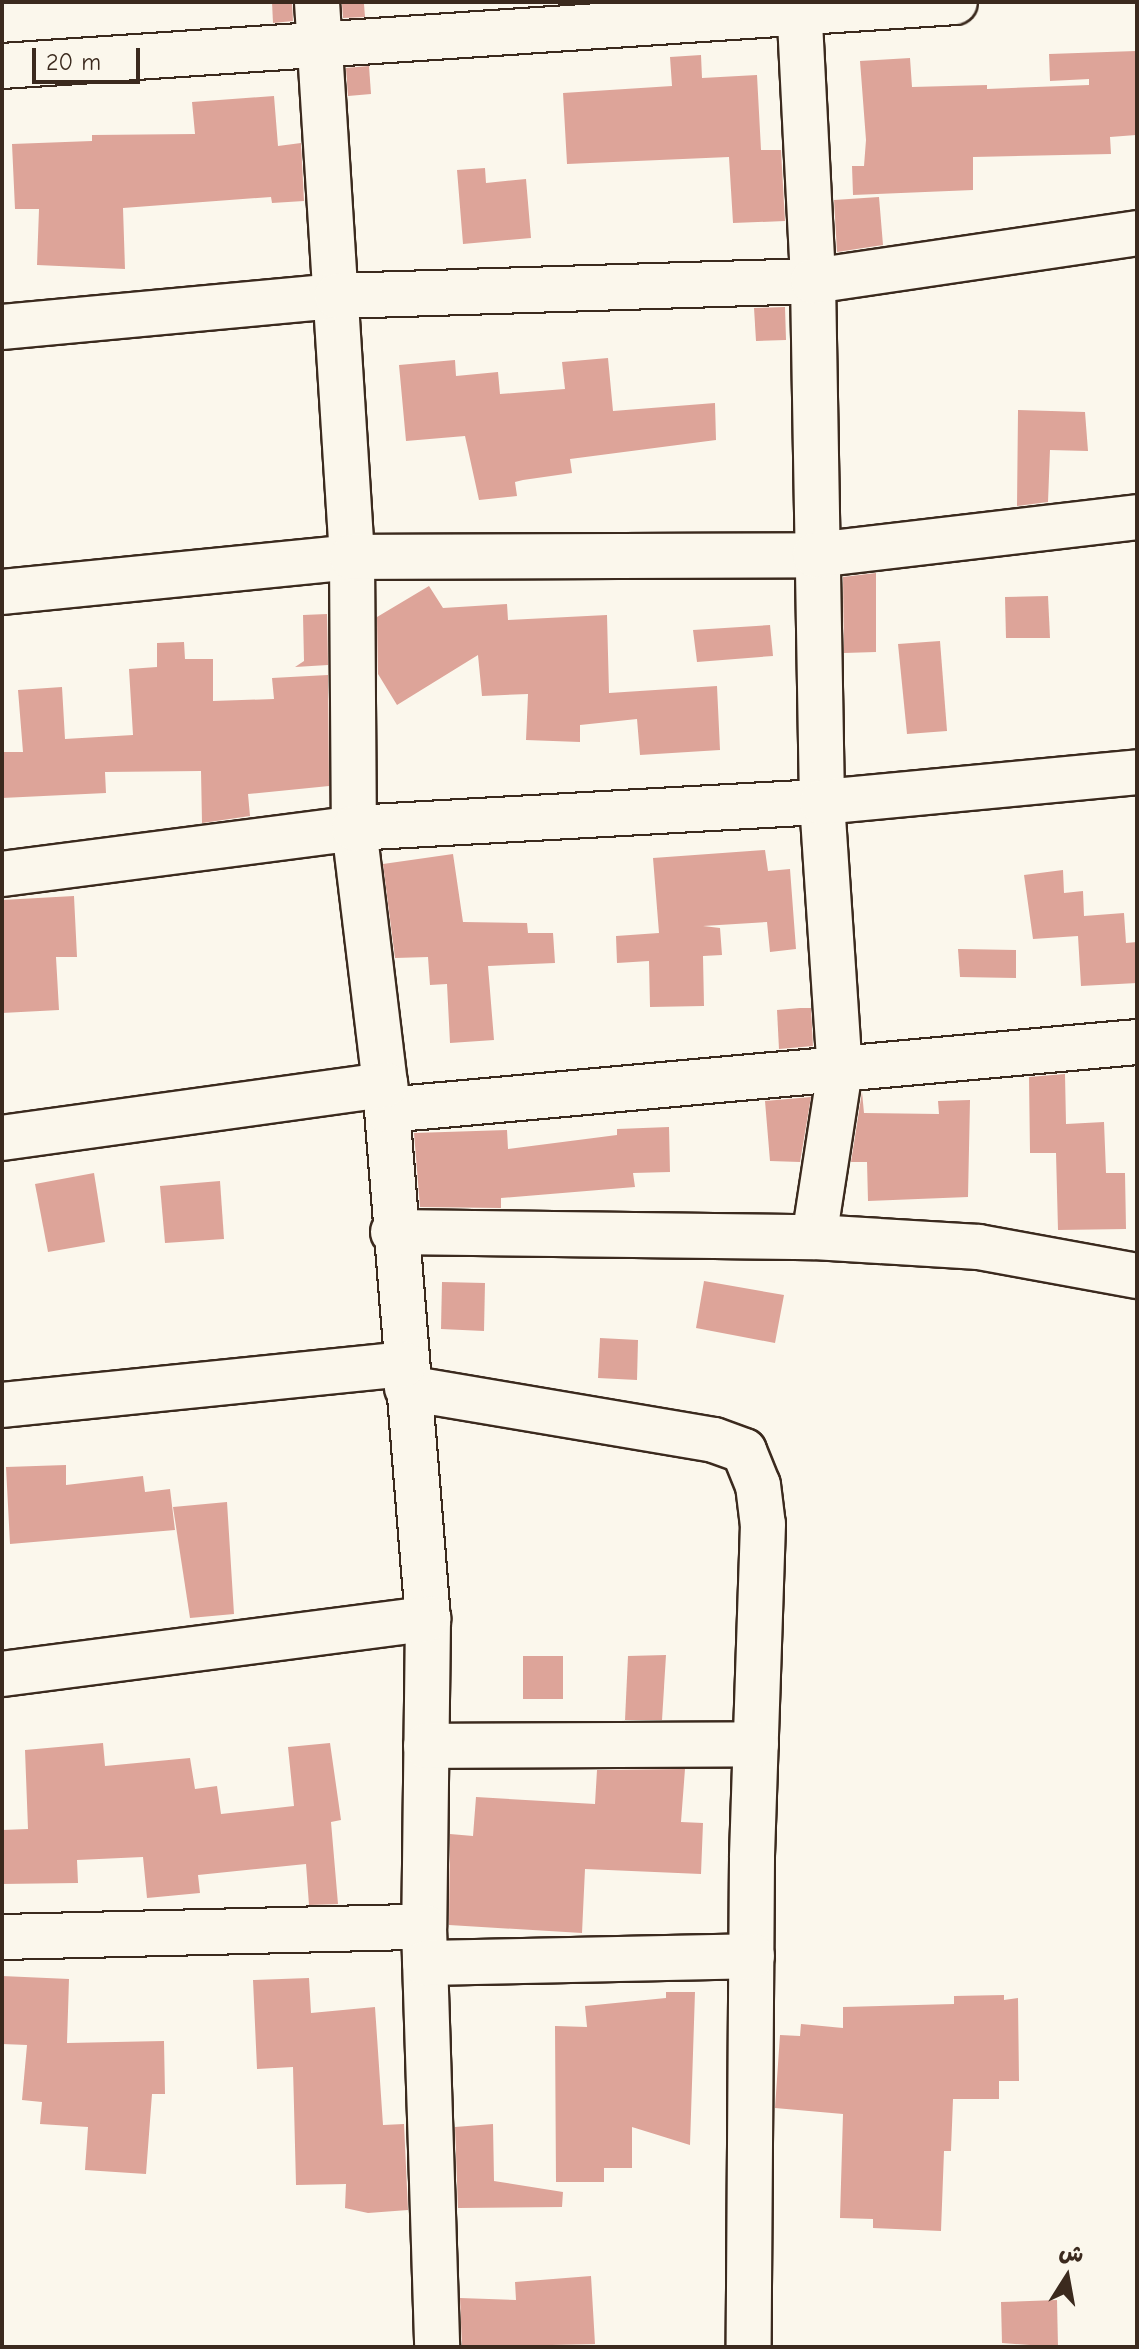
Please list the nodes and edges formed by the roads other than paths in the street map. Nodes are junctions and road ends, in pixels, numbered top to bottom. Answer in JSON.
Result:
{"nodes":[{"id":1,"x":955,"y":2,"type":"edge"},
{"id":2,"x":799,"y":6,"type":"edge"},
{"id":3,"x":319,"y":22,"type":"edge"},
{"id":4,"x":2,"y":66,"type":"edge"},
{"id":5,"x":1137,"y":233,"type":"edge"},
{"id":6,"x":813,"y":281,"type":"junction"},
{"id":7,"x":337,"y":296,"type":"junction"},
{"id":8,"x":2,"y":327,"type":"edge"},
{"id":9,"x":1137,"y":517,"type":"edge"},
{"id":10,"x":815,"y":555,"type":"junction"},
{"id":11,"x":352,"y":557,"type":"junction"},
{"id":12,"x":2,"y":592,"type":"edge"},
{"id":13,"x":1137,"y":772,"type":"edge"},
{"id":14,"x":822,"y":802,"type":"junction"},
{"id":15,"x":354,"y":828,"type":"junction"},
{"id":16,"x":2,"y":874,"type":"edge"},
{"id":17,"x":1137,"y":1042,"type":"edge"},
{"id":18,"x":840,"y":1070,"type":"junction"},
{"id":19,"x":386,"y":1098,"type":"junction"},
{"id":20,"x":2,"y":1138,"type":"edge"},
{"id":21,"x":393,"y":1232,"type":"junction"},
{"id":22,"x":814,"y":1237,"type":"junction"},
{"id":23,"x":1137,"y":1276,"type":"edge"},
{"id":24,"x":406,"y":1376,"type":"junction"},
{"id":25,"x":2,"y":1405,"type":"edge"},
{"id":26,"x":428,"y":1619,"type":"junction"},
{"id":27,"x":2,"y":1674,"type":"edge"},
{"id":28,"x":756,"y":1744,"type":"junction"},
{"id":29,"x":426,"y":1746,"type":"junction"},
{"id":30,"x":2,"y":1937,"type":"edge"},
{"id":31,"x":424,"y":1945,"type":"junction"},
{"id":32,"x":752,"y":1956,"type":"junction"},
{"id":33,"x":437,"y":2347,"type":"edge"},
{"id":34,"x":749,"y":2347,"type":"edge"}],
"edges":[{"from":1,"to":2,"type":"street"},
{"from":2,"to":3,"type":"street"},
{"from":2,"to":6,"type":"street"},
{"from":3,"to":4,"type":"street"},
{"from":3,"to":7,"type":"street"},
{"from":5,"to":6,"type":"street"},
{"from":6,"to":7,"type":"street"},
{"from":6,"to":10,"type":"street"},
{"from":7,"to":8,"type":"street"},
{"from":7,"to":11,"type":"street"},
{"from":9,"to":10,"type":"street"},
{"from":10,"to":11,"type":"street"},
{"from":10,"to":14,"type":"street"},
{"from":11,"to":12,"type":"street"},
{"from":11,"to":15,"type":"street"},
{"from":13,"to":14,"type":"street"},
{"from":14,"to":15,"type":"street"},
{"from":14,"to":18,"type":"street"},
{"from":15,"to":16,"type":"street"},
{"from":15,"to":19,"type":"street"},
{"from":17,"to":18,"type":"street"},
{"from":18,"to":19,"type":"street"},
{"from":18,"to":22,"type":"street"},
{"from":19,"to":20,"type":"street"},
{"from":19,"to":21,"type":"street"},
{"from":21,"to":22,"type":"street"},
{"from":21,"to":24,"type":"street"},
{"from":22,"to":23,"type":"street"},
{"from":24,"to":25,"type":"street"},
{"from":24,"to":26,"type":"street"},
{"from":24,"to":28,"type":"street"},
{"from":26,"to":27,"type":"street"},
{"from":26,"to":29,"type":"street"},
{"from":28,"to":29,"type":"street"},
{"from":28,"to":32,"type":"street"},
{"from":29,"to":31,"type":"street"},
{"from":30,"to":31,"type":"street"},
{"from":31,"to":32,"type":"street"},
{"from":31,"to":33,"type":"street"},
{"from":32,"to":34,"type":"street"}]}
